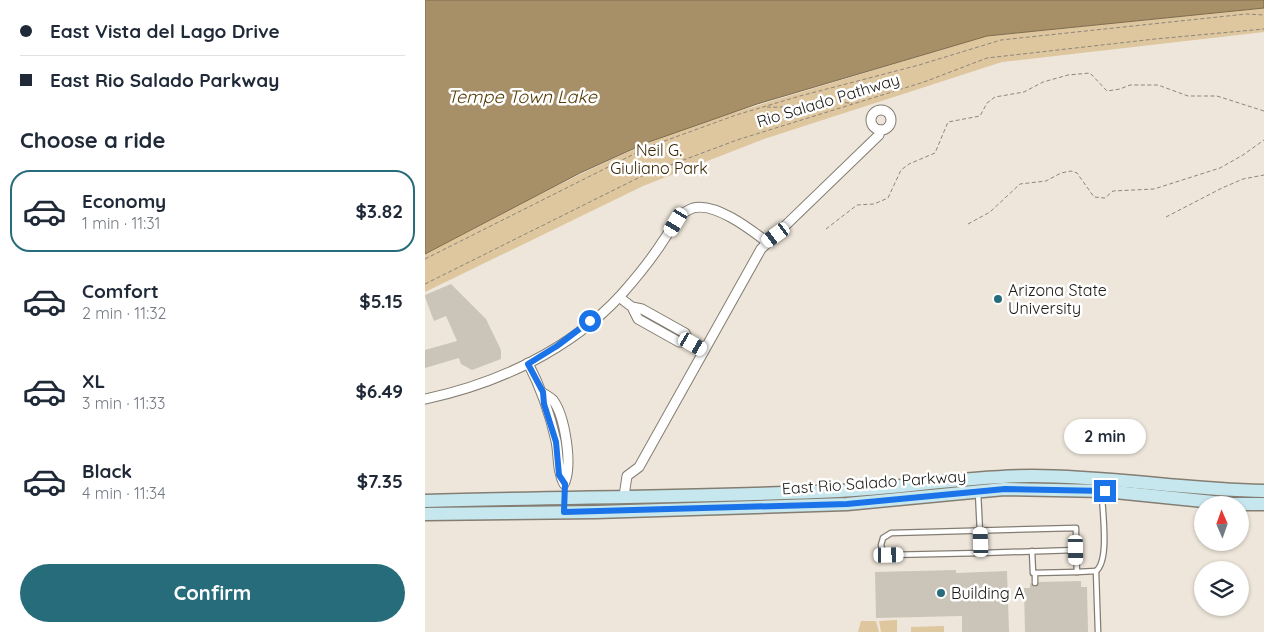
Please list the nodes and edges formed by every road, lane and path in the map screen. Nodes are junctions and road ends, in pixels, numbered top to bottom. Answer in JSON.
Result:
{"nodes":[{"id":1,"x":1264,"y":15,"type":"edge"},
{"id":2,"x":1264,"y":29,"type":"edge"},
{"id":3,"x":853,"y":104,"type":"junction"},
{"id":4,"x":766,"y":107,"type":"junction"},
{"id":5,"x":1264,"y":111,"type":"edge"},
{"id":6,"x":880,"y":130,"type":"dead end"},
{"id":7,"x":1264,"y":140,"type":"edge"},
{"id":8,"x":1264,"y":175,"type":"edge"},
{"id":9,"x":1166,"y":217,"type":"dead end"},
{"id":10,"x":968,"y":224,"type":"dead end"},
{"id":11,"x":826,"y":230,"type":"dead end"},
{"id":12,"x":767,"y":242,"type":"junction"},
{"id":13,"x":425,"y":259,"type":"edge"},
{"id":14,"x":425,"y":284,"type":"edge"},
{"id":15,"x":619,"y":296,"type":"junction"},
{"id":16,"x":704,"y":350,"type":"junction"},
{"id":17,"x":528,"y":364,"type":"junction"},
{"id":18,"x":425,"y":399,"type":"edge"},
{"id":19,"x":978,"y":490,"type":"junction"},
{"id":20,"x":1102,"y":491,"type":"junction"},
{"id":21,"x":1264,"y":492,"type":"edge"},
{"id":22,"x":624,"y":496,"type":"junction"},
{"id":23,"x":564,"y":497,"type":"junction"},
{"id":24,"x":425,"y":501,"type":"edge"},
{"id":25,"x":1264,"y":504,"type":"edge"},
{"id":26,"x":564,"y":512,"type":"junction"},
{"id":27,"x":425,"y":514,"type":"edge"},
{"id":28,"x":980,"y":530,"type":"junction"},
{"id":29,"x":1076,"y":550,"type":"junction"},
{"id":30,"x":1033,"y":551,"type":"junction"},
{"id":31,"x":981,"y":553,"type":"junction"},
{"id":32,"x":1096,"y":571,"type":"junction"},
{"id":33,"x":1077,"y":572,"type":"junction"},
{"id":34,"x":1035,"y":573,"type":"junction"},
{"id":35,"x":1035,"y":583,"type":"dead end"},
{"id":36,"x":1098,"y":632,"type":"edge"}],
"edges":[{"from":1,"to":4,"type":"path"},
{"from":2,"to":3,"type":"path","name":"Rio Salado Pathway"},
{"from":3,"to":4,"type":"path"},
{"from":3,"to":14,"type":"path","name":"Rio Salado Pathway"},
{"from":4,"to":13,"type":"path"},
{"from":5,"to":11,"type":"path"},
{"from":6,"to":12,"type":"street"},
{"from":7,"to":10,"type":"path"},
{"from":8,"to":9,"type":"path"},
{"from":12,"to":15,"type":"street"},
{"from":12,"to":16,"type":"street"},
{"from":15,"to":16,"type":"street"},
{"from":15,"to":17,"type":"street"},
{"from":16,"to":22,"type":"street"},
{"from":17,"to":18,"type":"street"},
{"from":17,"to":23,"type":"street"},
{"from":19,"to":20,"type":"main road","name":"East Rio Salado Parkway"},
{"from":19,"to":26,"type":"main road","name":"East Rio Salado Parkway"},
{"from":19,"to":28,"type":"lane"},
{"from":20,"to":25,"type":"main road","name":"East Rio Salado Parkway"},
{"from":20,"to":32,"type":"lane"},
{"from":21,"to":22,"type":"main road","name":"East Rio Salado Parkway"},
{"from":22,"to":23,"type":"main road","name":"East Rio Salado Parkway"},
{"from":23,"to":24,"type":"main road","name":"East Rio Salado Parkway"},
{"from":23,"to":26,"type":"street"},
{"from":26,"to":27,"type":"main road","name":"East Rio Salado Parkway"},
{"from":28,"to":29,"type":"lane"},
{"from":28,"to":31,"type":"lane"},
{"from":28,"to":31,"type":"lane"},
{"from":29,"to":30,"type":"lane"},
{"from":29,"to":33,"type":"lane"},
{"from":30,"to":31,"type":"lane"},
{"from":30,"to":34,"type":"lane"},
{"from":32,"to":33,"type":"lane"},
{"from":32,"to":36,"type":"lane"},
{"from":33,"to":34,"type":"lane"},
{"from":34,"to":35,"type":"lane"}]}
